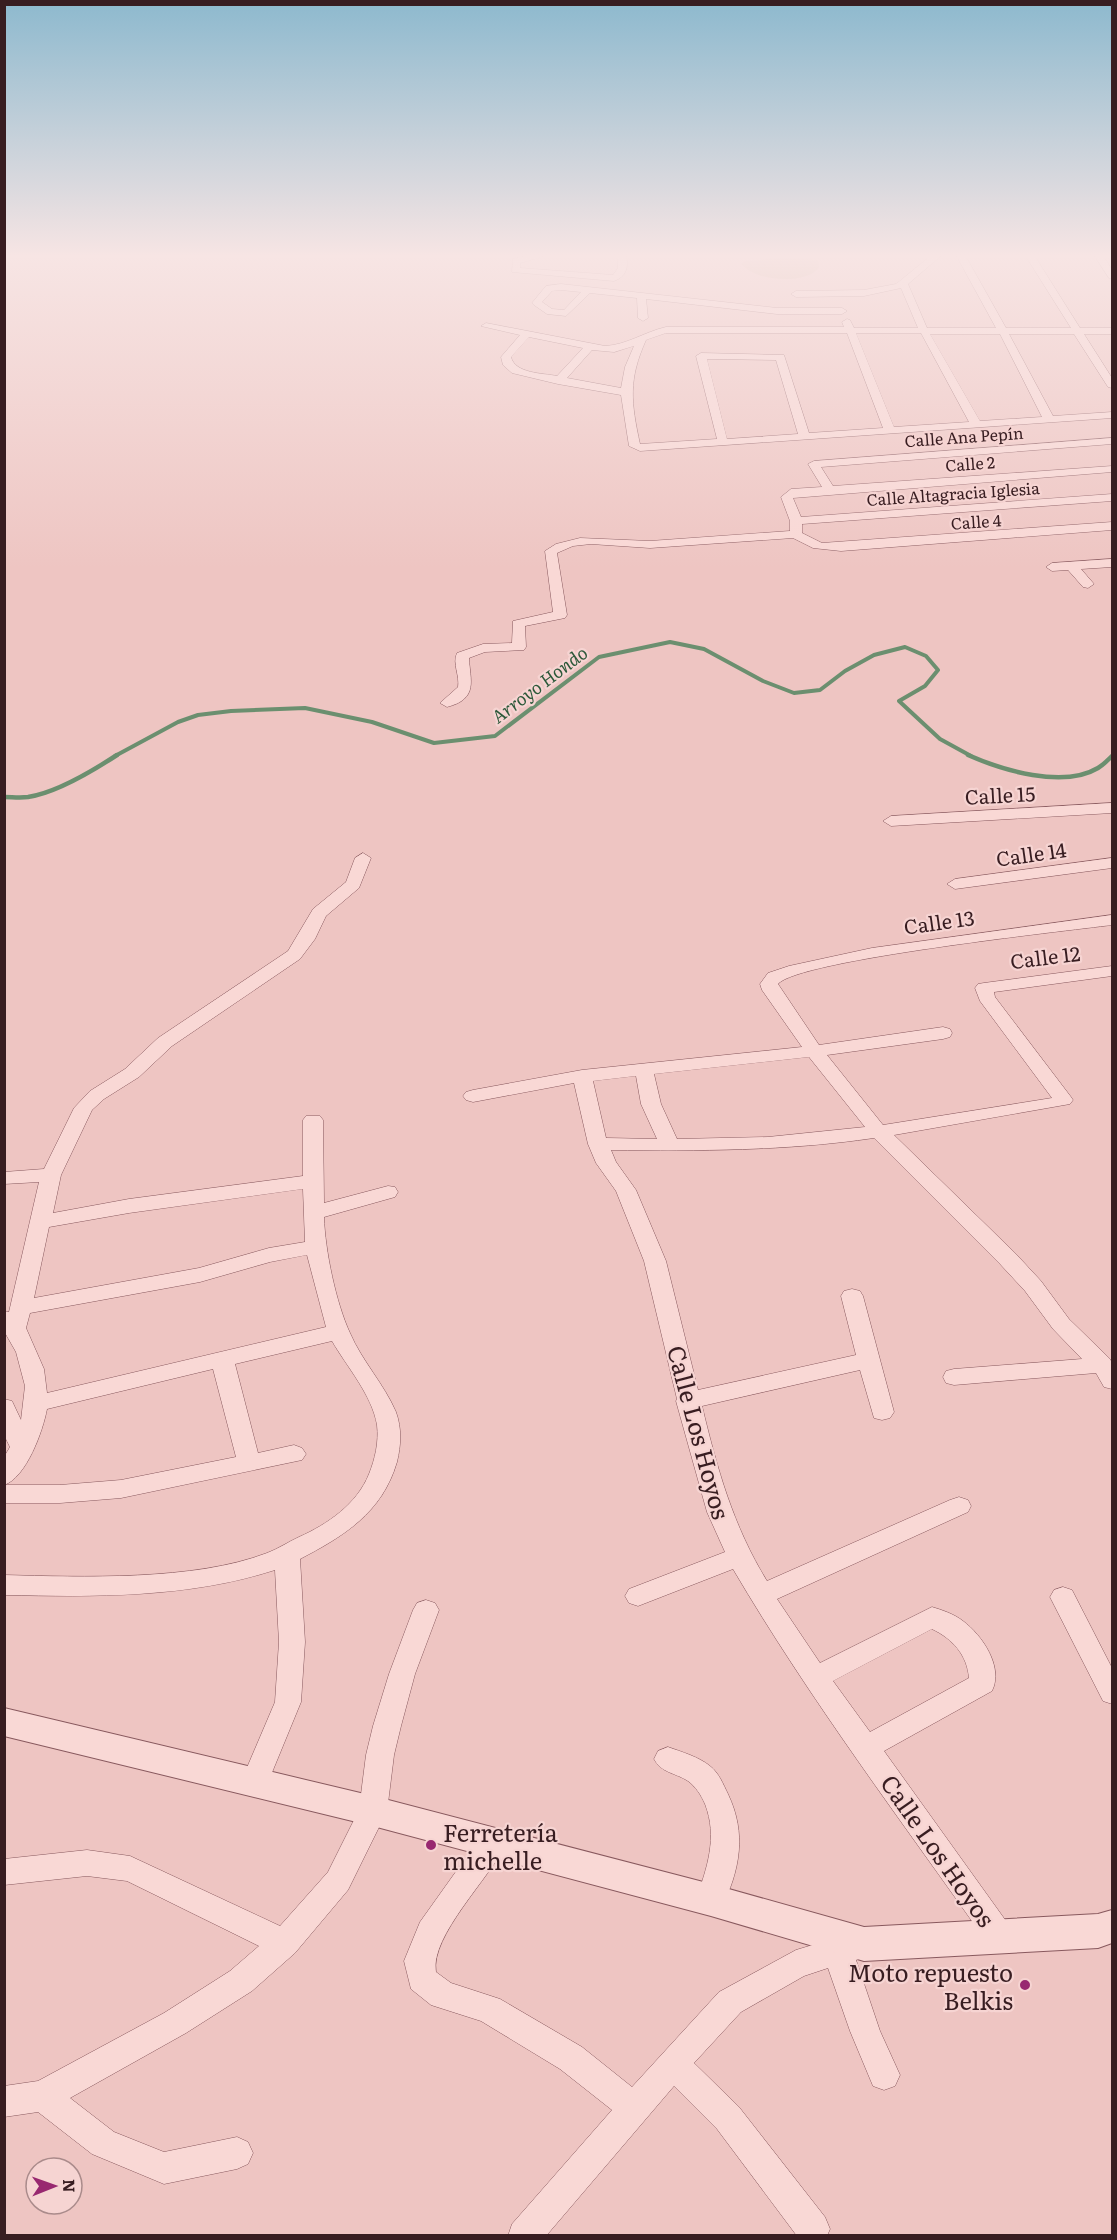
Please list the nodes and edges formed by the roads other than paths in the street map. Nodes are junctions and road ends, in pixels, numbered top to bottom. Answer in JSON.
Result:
{"nodes":[{"id":1,"x":506,"y":360,"type":"edge"},
{"id":2,"x":578,"y":360,"type":"edge"},
{"id":3,"x":632,"y":360,"type":"edge"},
{"id":4,"x":702,"y":360,"type":"edge"},
{"id":5,"x":781,"y":360,"type":"edge"},
{"id":6,"x":862,"y":360,"type":"edge"},
{"id":7,"x":940,"y":360,"type":"edge"},
{"id":8,"x":1018,"y":360,"type":"edge"},
{"id":9,"x":1097,"y":360,"type":"edge"},
{"id":10,"x":558,"y":381,"type":"junction"},
{"id":11,"x":1113,"y":385,"type":"edge"},
{"id":12,"x":624,"y":392,"type":"junction"},
{"id":13,"x":1113,"y":415,"type":"edge"},
{"id":14,"x":1049,"y":419,"type":"junction"},
{"id":15,"x":976,"y":424,"type":"junction"},
{"id":16,"x":890,"y":431,"type":"junction"},
{"id":17,"x":805,"y":437,"type":"junction"},
{"id":18,"x":1113,"y":441,"type":"edge"},
{"id":19,"x":723,"y":443,"type":"junction"},
{"id":20,"x":967,"y":452,"type":"junction"},
{"id":21,"x":1113,"y":469,"type":"edge"},
{"id":22,"x":1072,"y":472,"type":"junction"},
{"id":23,"x":994,"y":477,"type":"junction"},
{"id":24,"x":830,"y":490,"type":"junction"},
{"id":25,"x":1113,"y":497,"type":"edge"},
{"id":26,"x":1098,"y":498,"type":"junction"},
{"id":27,"x":934,"y":511,"type":"junction"},
{"id":28,"x":1113,"y":513,"type":"edge"},
{"id":29,"x":796,"y":520,"type":"junction"},
{"id":30,"x":1112,"y":527,"type":"edge"},
{"id":31,"x":796,"y":534,"type":"junction"},
{"id":32,"x":959,"y":539,"type":"junction"},
{"id":33,"x":1113,"y":563,"type":"edge"},
{"id":34,"x":1071,"y":566,"type":"junction"},
{"id":35,"x":1052,"y":567,"type":"dead end"},
{"id":36,"x":1088,"y":584,"type":"dead end"},
{"id":37,"x":447,"y":703,"type":"dead end"},
{"id":38,"x":1113,"y":808,"type":"edge"},
{"id":39,"x":891,"y":821,"type":"dead end"},
{"id":40,"x":363,"y":858,"type":"dead end"},
{"id":41,"x":1113,"y":863,"type":"edge"},
{"id":42,"x":955,"y":884,"type":"dead end"},
{"id":43,"x":1113,"y":920,"type":"edge"},
{"id":44,"x":1113,"y":971,"type":"edge"},
{"id":45,"x":943,"y":1034,"type":"dead end"},
{"id":46,"x":814,"y":1051,"type":"junction"},
{"id":47,"x":644,"y":1070,"type":"junction"},
{"id":48,"x":582,"y":1076,"type":"junction"},
{"id":49,"x":472,"y":1096,"type":"dead end"},
{"id":50,"x":313,"y":1120,"type":"dead end"},
{"id":51,"x":879,"y":1132,"type":"junction"},
{"id":52,"x":598,"y":1144,"type":"junction"},
{"id":53,"x":670,"y":1145,"type":"junction"},
{"id":54,"x":51,"y":1175,"type":"junction"},
{"id":55,"x":4,"y":1178,"type":"edge"},
{"id":56,"x":313,"y":1181,"type":"junction"},
{"id":57,"x":388,"y":1192,"type":"dead end"},
{"id":58,"x":313,"y":1213,"type":"junction"},
{"id":59,"x":40,"y":1222,"type":"junction"},
{"id":60,"x":316,"y":1247,"type":"junction"},
{"id":61,"x":852,"y":1296,"type":"dead end"},
{"id":62,"x":14,"y":1317,"type":"edge"},
{"id":63,"x":338,"y":1332,"type":"junction"},
{"id":64,"x":222,"y":1359,"type":"junction"},
{"id":65,"x":869,"y":1360,"type":"junction"},
{"id":66,"x":1107,"y":1373,"type":"edge"},
{"id":67,"x":954,"y":1377,"type":"dead end"},
{"id":68,"x":687,"y":1401,"type":"junction"},
{"id":69,"x":38,"y":1403,"type":"junction"},
{"id":70,"x":4,"y":1407,"type":"edge"},
{"id":71,"x":882,"y":1412,"type":"dead end"},
{"id":72,"x":23,"y":1450,"type":"junction"},
{"id":73,"x":294,"y":1454,"type":"dead end"},
{"id":74,"x":249,"y":1463,"type":"junction"},
{"id":75,"x":4,"y":1476,"type":"edge"},
{"id":76,"x":4,"y":1494,"type":"edge"},
{"id":77,"x":959,"y":1506,"type":"dead end"},
{"id":78,"x":287,"y":1554,"type":"junction"},
{"id":79,"x":739,"y":1557,"type":"junction"},
{"id":80,"x":4,"y":1585,"type":"edge"},
{"id":81,"x":761,"y":1595,"type":"junction"},
{"id":82,"x":638,"y":1596,"type":"dead end"},
{"id":83,"x":1063,"y":1597,"type":"dead end"},
{"id":84,"x":426,"y":1610,"type":"dead end"},
{"id":85,"x":816,"y":1678,"type":"junction"},
{"id":86,"x":1113,"y":1693,"type":"edge"},
{"id":87,"x":4,"y":1722,"type":"edge"},
{"id":88,"x":866,"y":1747,"type":"junction"},
{"id":89,"x":668,"y":1759,"type":"dead end"},
{"id":90,"x":254,"y":1784,"type":"junction"},
{"id":91,"x":373,"y":1811,"type":"junction"},
{"id":92,"x":492,"y":1844,"type":"junction"},
{"id":93,"x":4,"y":1872,"type":"edge"},
{"id":94,"x":711,"y":1900,"type":"junction"},
{"id":95,"x":1113,"y":1928,"type":"edge"},
{"id":96,"x":1001,"y":1938,"type":"junction"},
{"id":97,"x":284,"y":1943,"type":"junction"},
{"id":98,"x":851,"y":1948,"type":"junction"},
{"id":99,"x":673,"y":2063,"type":"junction"},
{"id":100,"x":884,"y":2075,"type":"dead end"},
{"id":101,"x":42,"y":2096,"type":"junction"},
{"id":102,"x":4,"y":2102,"type":"edge"},
{"id":103,"x":634,"y":2108,"type":"junction"},
{"id":104,"x":237,"y":2153,"type":"dead end"},
{"id":105,"x":813,"y":2229,"type":"dead end"},
{"id":106,"x":524,"y":2235,"type":"edge"}],
"edges":[{"from":1,"to":10,"type":"street"},
{"from":2,"to":10,"type":"street"},
{"from":3,"to":12,"type":"street"},
{"from":4,"to":19,"type":"street"},
{"from":5,"to":17,"type":"street"},
{"from":6,"to":16,"type":"street"},
{"from":7,"to":15,"type":"street"},
{"from":8,"to":14,"type":"street"},
{"from":9,"to":11,"type":"street"},
{"from":10,"to":12,"type":"street"},
{"from":12,"to":19,"type":"street"},
{"from":13,"to":14,"type":"street"},
{"from":14,"to":15,"type":"street"},
{"from":15,"to":16,"type":"street"},
{"from":16,"to":17,"type":"street"},
{"from":17,"to":19,"type":"street"},
{"from":18,"to":20,"type":"street","name":"Calle Ana Pepín"},
{"from":20,"to":23,"type":"street"},
{"from":20,"to":24,"type":"street","name":"Calle Ana Pepín"},
{"from":21,"to":22,"type":"street","name":"Calle 2"},
{"from":22,"to":23,"type":"street","name":"Calle 2"},
{"from":22,"to":26,"type":"street"},
{"from":23,"to":24,"type":"street","name":"Calle 2"},
{"from":24,"to":29,"type":"street","name":"Calle 2"},
{"from":25,"to":26,"type":"street","name":"Calle Altagracia Iglesia"},
{"from":26,"to":27,"type":"street","name":"Calle Altagracia Iglesia"},
{"from":26,"to":28,"type":"street"},
{"from":27,"to":29,"type":"street","name":"Calle Altagracia Iglesia"},
{"from":27,"to":32,"type":"street"},
{"from":29,"to":31,"type":"street"},
{"from":30,"to":32,"type":"street","name":"Calle 4"},
{"from":31,"to":32,"type":"street","name":"Calle 4"},
{"from":31,"to":37,"type":"street"},
{"from":33,"to":34,"type":"street"},
{"from":34,"to":35,"type":"street"},
{"from":34,"to":36,"type":"street"},
{"from":38,"to":39,"type":"street","name":"Calle 15"},
{"from":40,"to":54,"type":"street"},
{"from":41,"to":42,"type":"street","name":"Calle 14"},
{"from":43,"to":46,"type":"street","name":"Calle 13"},
{"from":44,"to":51,"type":"street","name":"Calle 12"},
{"from":45,"to":46,"type":"street"},
{"from":46,"to":47,"type":"street"},
{"from":46,"to":51,"type":"street"},
{"from":47,"to":48,"type":"street"},
{"from":47,"to":53,"type":"street"},
{"from":48,"to":49,"type":"street"},
{"from":48,"to":52,"type":"street","name":"Calle Los Hoyos"},
{"from":50,"to":56,"type":"street"},
{"from":51,"to":53,"type":"street"},
{"from":51,"to":66,"type":"street"},
{"from":52,"to":53,"type":"street"},
{"from":52,"to":68,"type":"street","name":"Calle Los Hoyos"},
{"from":54,"to":55,"type":"street"},
{"from":54,"to":59,"type":"street"},
{"from":56,"to":58,"type":"street"},
{"from":56,"to":59,"type":"street"},
{"from":57,"to":58,"type":"street"},
{"from":58,"to":60,"type":"street"},
{"from":59,"to":62,"type":"street"},
{"from":60,"to":62,"type":"street"},
{"from":60,"to":63,"type":"street"},
{"from":61,"to":65,"type":"street"},
{"from":62,"to":69,"type":"street"},
{"from":63,"to":64,"type":"street"},
{"from":63,"to":78,"type":"street"},
{"from":64,"to":69,"type":"street"},
{"from":64,"to":74,"type":"street"},
{"from":65,"to":68,"type":"street"},
{"from":65,"to":71,"type":"street"},
{"from":66,"to":67,"type":"street"},
{"from":68,"to":79,"type":"street","name":"Calle Los Hoyos"},
{"from":69,"to":72,"type":"street"},
{"from":70,"to":72,"type":"street"},
{"from":72,"to":75,"type":"street"},
{"from":73,"to":74,"type":"street"},
{"from":74,"to":76,"type":"street"},
{"from":77,"to":81,"type":"street"},
{"from":78,"to":80,"type":"street"},
{"from":78,"to":90,"type":"street"},
{"from":79,"to":81,"type":"street","name":"Calle Los Hoyos"},
{"from":79,"to":82,"type":"street"},
{"from":81,"to":85,"type":"street","name":"Calle Los Hoyos"},
{"from":83,"to":86,"type":"street"},
{"from":84,"to":91,"type":"street"},
{"from":85,"to":88,"type":"street","name":"Calle Los Hoyos"},
{"from":85,"to":88,"type":"street"},
{"from":87,"to":90,"type":"street"},
{"from":88,"to":96,"type":"street","name":"Calle Los Hoyos"},
{"from":89,"to":94,"type":"street"},
{"from":90,"to":91,"type":"street"},
{"from":91,"to":92,"type":"street"},
{"from":91,"to":97,"type":"street"},
{"from":92,"to":94,"type":"street"},
{"from":92,"to":103,"type":"street"},
{"from":93,"to":97,"type":"street"},
{"from":94,"to":98,"type":"street"},
{"from":95,"to":96,"type":"street"},
{"from":96,"to":98,"type":"street"},
{"from":97,"to":101,"type":"street"},
{"from":98,"to":99,"type":"street"},
{"from":98,"to":100,"type":"street"},
{"from":99,"to":103,"type":"street"},
{"from":99,"to":105,"type":"street"},
{"from":101,"to":102,"type":"street"},
{"from":101,"to":104,"type":"street"},
{"from":103,"to":106,"type":"street"}]}
